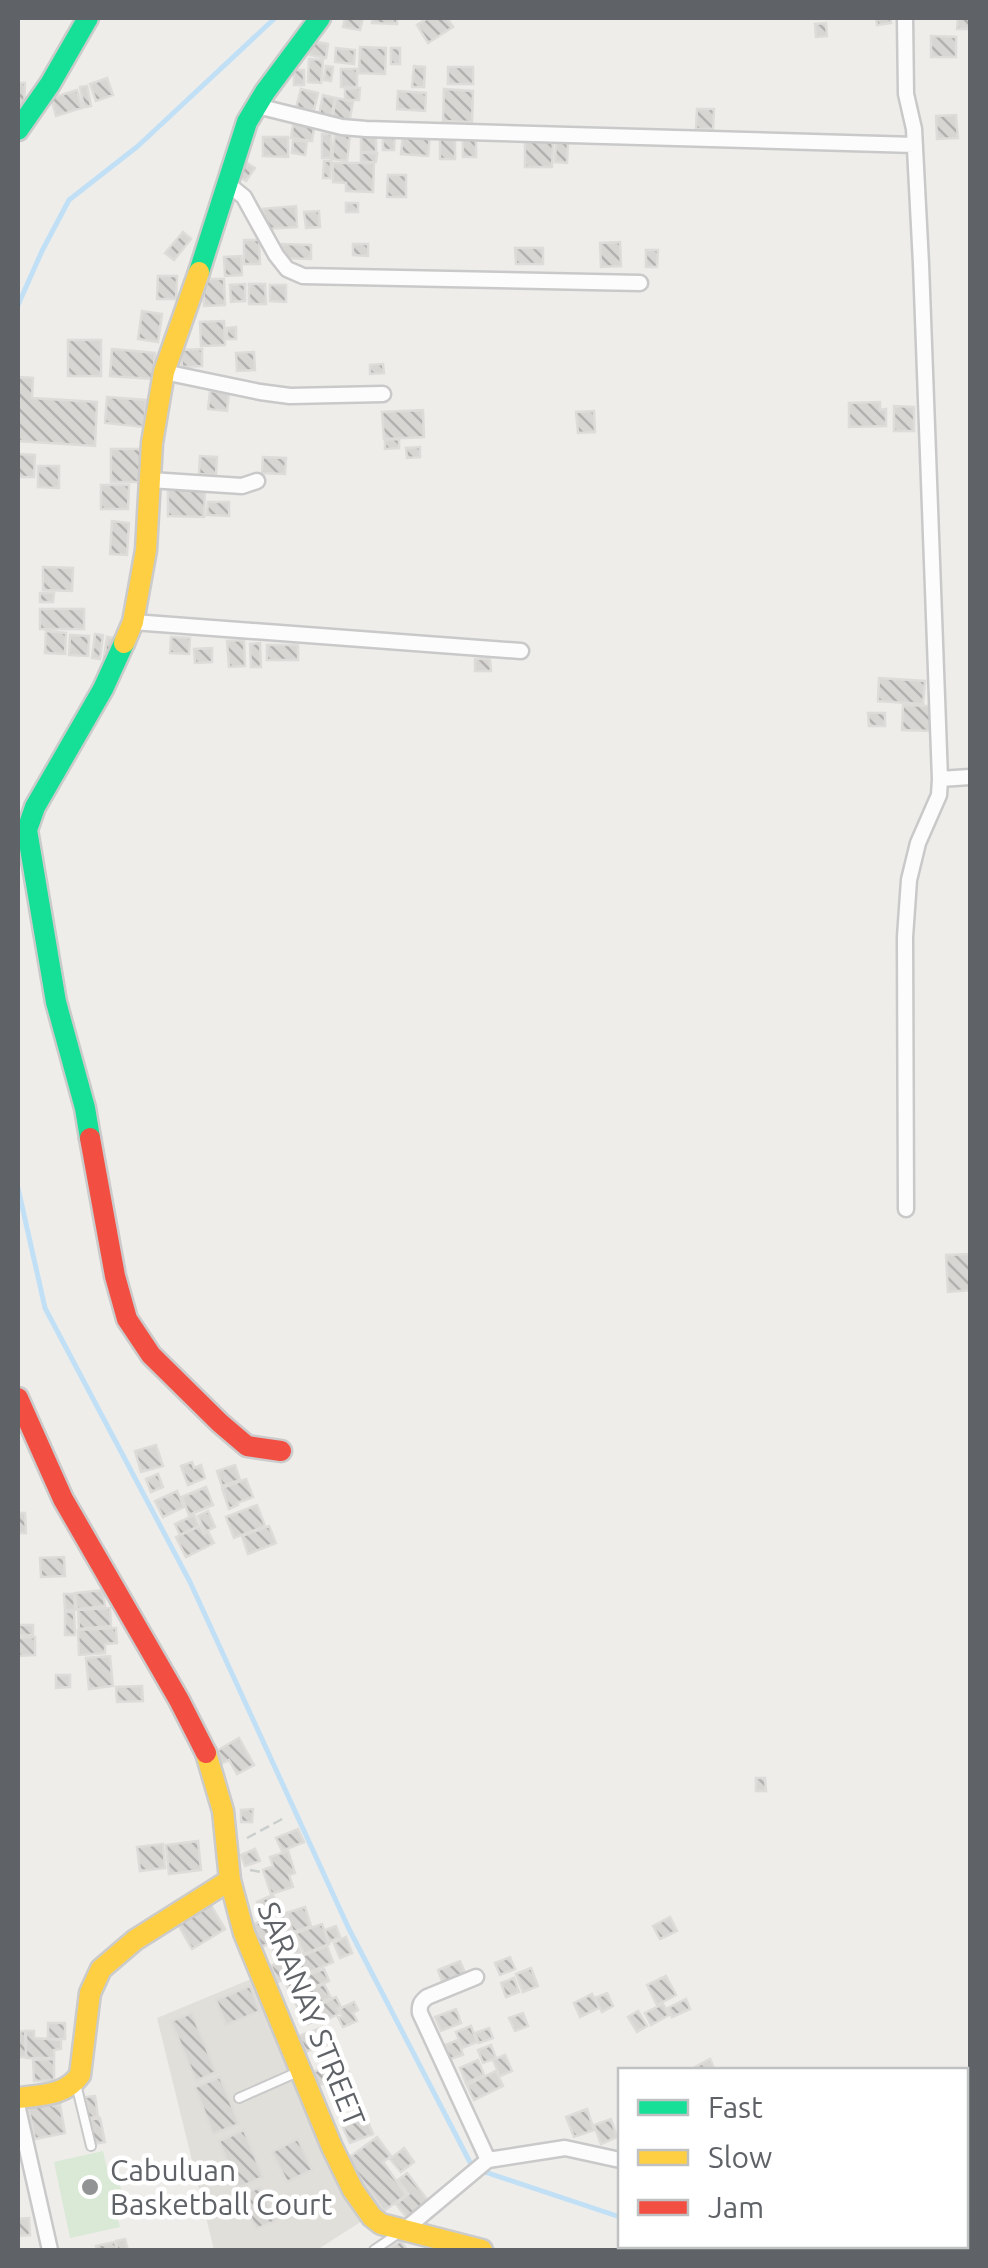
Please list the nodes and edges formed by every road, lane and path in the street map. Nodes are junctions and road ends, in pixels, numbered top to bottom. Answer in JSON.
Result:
{"nodes":[{"id":1,"x":88,"y":18,"type":"edge"},
{"id":2,"x":320,"y":18,"type":"edge"},
{"id":3,"x":905,"y":18,"type":"edge"},
{"id":4,"x":257,"y":106,"type":"junction"},
{"id":5,"x":18,"y":130,"type":"edge"},
{"id":6,"x":915,"y":146,"type":"junction"},
{"id":7,"x":228,"y":184,"type":"junction"},
{"id":8,"x":640,"y":283,"type":"dead end"},
{"id":9,"x":164,"y":372,"type":"junction"},
{"id":10,"x":383,"y":394,"type":"dead end"},
{"id":11,"x":150,"y":480,"type":"junction"},
{"id":12,"x":257,"y":481,"type":"dead end"},
{"id":13,"x":132,"y":622,"type":"junction"},
{"id":14,"x":521,"y":651,"type":"dead end"},
{"id":15,"x":970,"y":777,"type":"edge"},
{"id":16,"x":940,"y":779,"type":"junction"},
{"id":17,"x":22,"y":830,"type":"edge"},
{"id":18,"x":906,"y":1210,"type":"dead end"},
{"id":19,"x":18,"y":1398,"type":"edge"},
{"id":20,"x":281,"y":1451,"type":"dead end"},
{"id":21,"x":284,"y":1818,"type":"dead end"},
{"id":22,"x":228,"y":1848,"type":"junction"},
{"id":23,"x":230,"y":1880,"type":"junction"},
{"id":24,"x":476,"y":1977,"type":"dead end"},
{"id":25,"x":300,"y":2071,"type":"junction"},
{"id":26,"x":76,"y":2084,"type":"junction"},
{"id":27,"x":18,"y":2098,"type":"edge"},
{"id":28,"x":239,"y":2098,"type":"dead end"},
{"id":29,"x":18,"y":2110,"type":"edge"},
{"id":30,"x":91,"y":2146,"type":"dead end"},
{"id":31,"x":618,"y":2160,"type":"edge"},
{"id":32,"x":484,"y":2163,"type":"junction"},
{"id":33,"x":403,"y":2230,"type":"junction"},
{"id":34,"x":50,"y":2250,"type":"edge"},
{"id":35,"x":374,"y":2250,"type":"edge"},
{"id":36,"x":482,"y":2250,"type":"edge"}],
"edges":[{"from":1,"to":5,"type":"street"},
{"from":2,"to":4,"type":"street"},
{"from":3,"to":6,"type":"street"},
{"from":4,"to":6,"type":"street"},
{"from":4,"to":7,"type":"street"},
{"from":6,"to":16,"type":"street"},
{"from":7,"to":8,"type":"street"},
{"from":7,"to":9,"type":"street"},
{"from":9,"to":10,"type":"street"},
{"from":9,"to":11,"type":"street"},
{"from":11,"to":12,"type":"street"},
{"from":11,"to":13,"type":"street"},
{"from":13,"to":14,"type":"street"},
{"from":13,"to":17,"type":"street"},
{"from":15,"to":16,"type":"street"},
{"from":16,"to":18,"type":"street"},
{"from":17,"to":20,"type":"street"},
{"from":19,"to":22,"type":"street","name":"SARANAY STREET"},
{"from":21,"to":22,"type":"path"},
{"from":22,"to":23,"type":"street","name":"SARANAY STREET"},
{"from":23,"to":25,"type":"street","name":"SARANAY STREET"},
{"from":23,"to":26,"type":"street"},
{"from":24,"to":32,"type":"street"},
{"from":25,"to":28,"type":"lane"},
{"from":25,"to":33,"type":"street","name":"SARANAY STREET"},
{"from":26,"to":27,"type":"street"},
{"from":26,"to":30,"type":"lane"},
{"from":29,"to":34,"type":"street"},
{"from":31,"to":32,"type":"street"},
{"from":32,"to":33,"type":"street"},
{"from":33,"to":35,"type":"lane"},
{"from":33,"to":36,"type":"street","name":"SARANAY STREET"}]}
